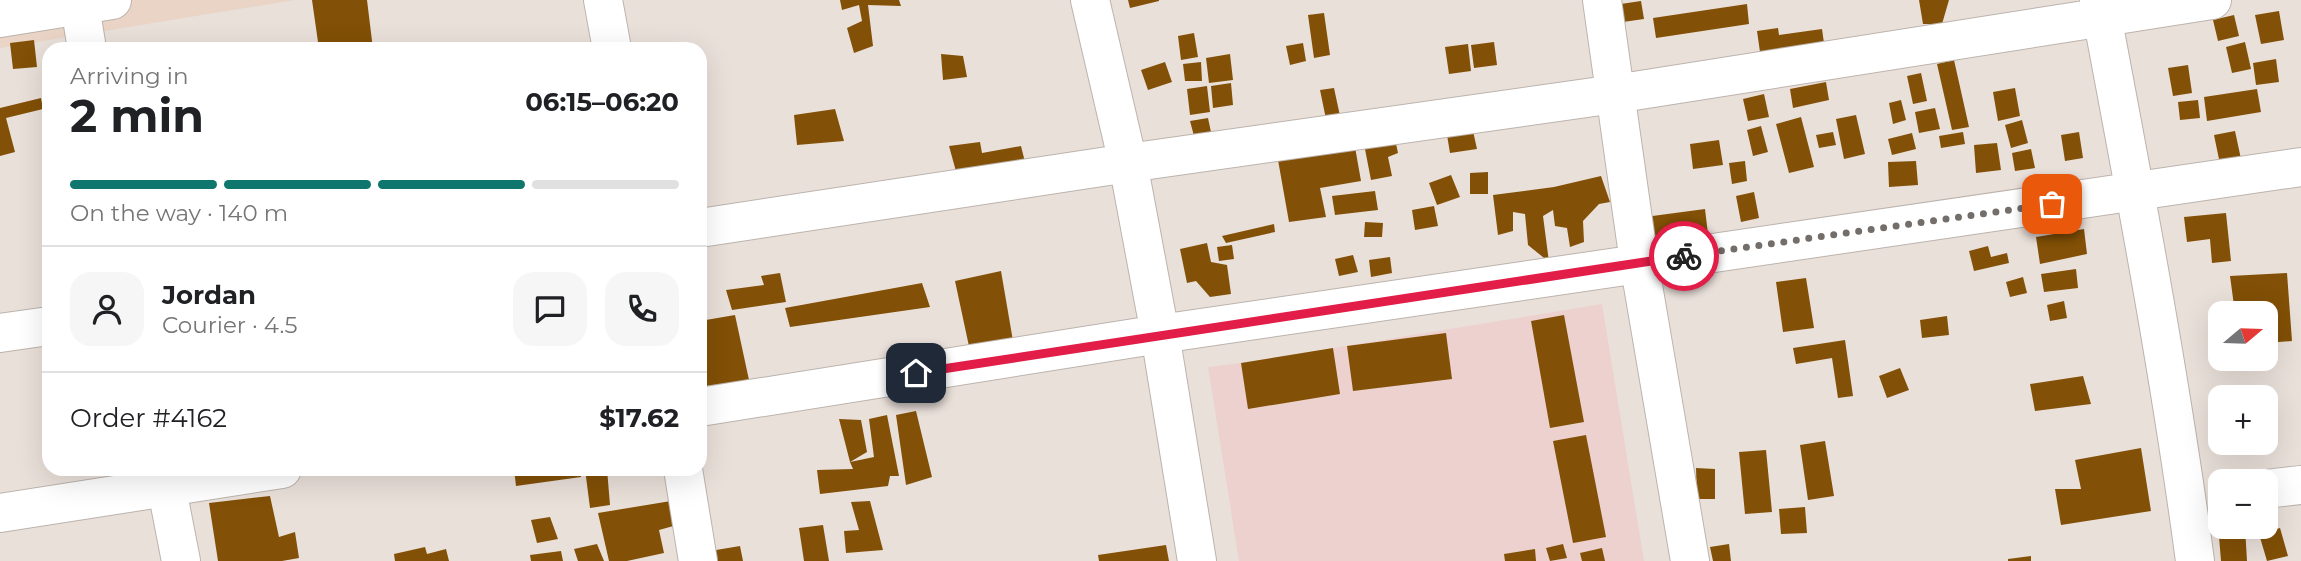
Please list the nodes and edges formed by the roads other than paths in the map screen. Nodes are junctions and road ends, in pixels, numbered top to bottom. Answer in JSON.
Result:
{"nodes":[{"id":1,"x":603,"y":0,"type":"edge"},
{"id":2,"x":1090,"y":0,"type":"edge"},
{"id":3,"x":1602,"y":0,"type":"edge"},
{"id":4,"x":2212,"y":0,"type":"edge"},
{"id":5,"x":96,"y":3,"type":"edge"},
{"id":6,"x":2100,"y":8,"type":"edge"},
{"id":7,"x":0,"y":18,"type":"edge"},
{"id":8,"x":88,"y":42,"type":"edge"},
{"id":9,"x":611,"y":42,"type":"edge"},
{"id":10,"x":1615,"y":94,"type":"junction"},
{"id":11,"x":1128,"y":163,"type":"junction"},
{"id":12,"x":2301,"y":167,"type":"edge"},
{"id":13,"x":2134,"y":192,"type":"junction"},
{"id":14,"x":707,"y":227,"type":"edge"},
{"id":15,"x":1639,"y":262,"type":"junction"},
{"id":16,"x":42,"y":327,"type":"edge"},
{"id":17,"x":0,"y":333,"type":"edge"},
{"id":18,"x":1160,"y":334,"type":"junction"},
{"id":19,"x":707,"y":406,"type":"edge"},
{"id":20,"x":190,"y":476,"type":"edge"},
{"id":21,"x":684,"y":476,"type":"edge"},
{"id":22,"x":164,"y":478,"type":"edge"},
{"id":23,"x":2301,"y":485,"type":"edge"},
{"id":24,"x":2278,"y":488,"type":"edge"},
{"id":25,"x":2204,"y":498,"type":"edge"},
{"id":26,"x":0,"y":513,"type":"edge"},
{"id":27,"x":181,"y":561,"type":"edge"},
{"id":28,"x":698,"y":561,"type":"edge"},
{"id":29,"x":1197,"y":561,"type":"edge"},
{"id":30,"x":1690,"y":561,"type":"edge"},
{"id":31,"x":2195,"y":561,"type":"edge"}],
"edges":[{"from":1,"to":9,"type":"street"},
{"from":2,"to":11,"type":"street"},
{"from":3,"to":10,"type":"street"},
{"from":4,"to":6,"type":"street"},
{"from":5,"to":7,"type":"street"},
{"from":5,"to":8,"type":"street"},
{"from":6,"to":10,"type":"street"},
{"from":6,"to":13,"type":"street"},
{"from":10,"to":11,"type":"street"},
{"from":10,"to":15,"type":"street"},
{"from":11,"to":14,"type":"street"},
{"from":11,"to":18,"type":"street"},
{"from":12,"to":13,"type":"street"},
{"from":13,"to":15,"type":"street"},
{"from":13,"to":25,"type":"street"},
{"from":15,"to":18,"type":"street"},
{"from":15,"to":30,"type":"street"},
{"from":16,"to":17,"type":"street"},
{"from":18,"to":19,"type":"street"},
{"from":18,"to":29,"type":"street"},
{"from":20,"to":22,"type":"street"},
{"from":21,"to":28,"type":"street"},
{"from":22,"to":26,"type":"street"},
{"from":22,"to":27,"type":"street"},
{"from":23,"to":24,"type":"street"},
{"from":25,"to":31,"type":"street"}]}
